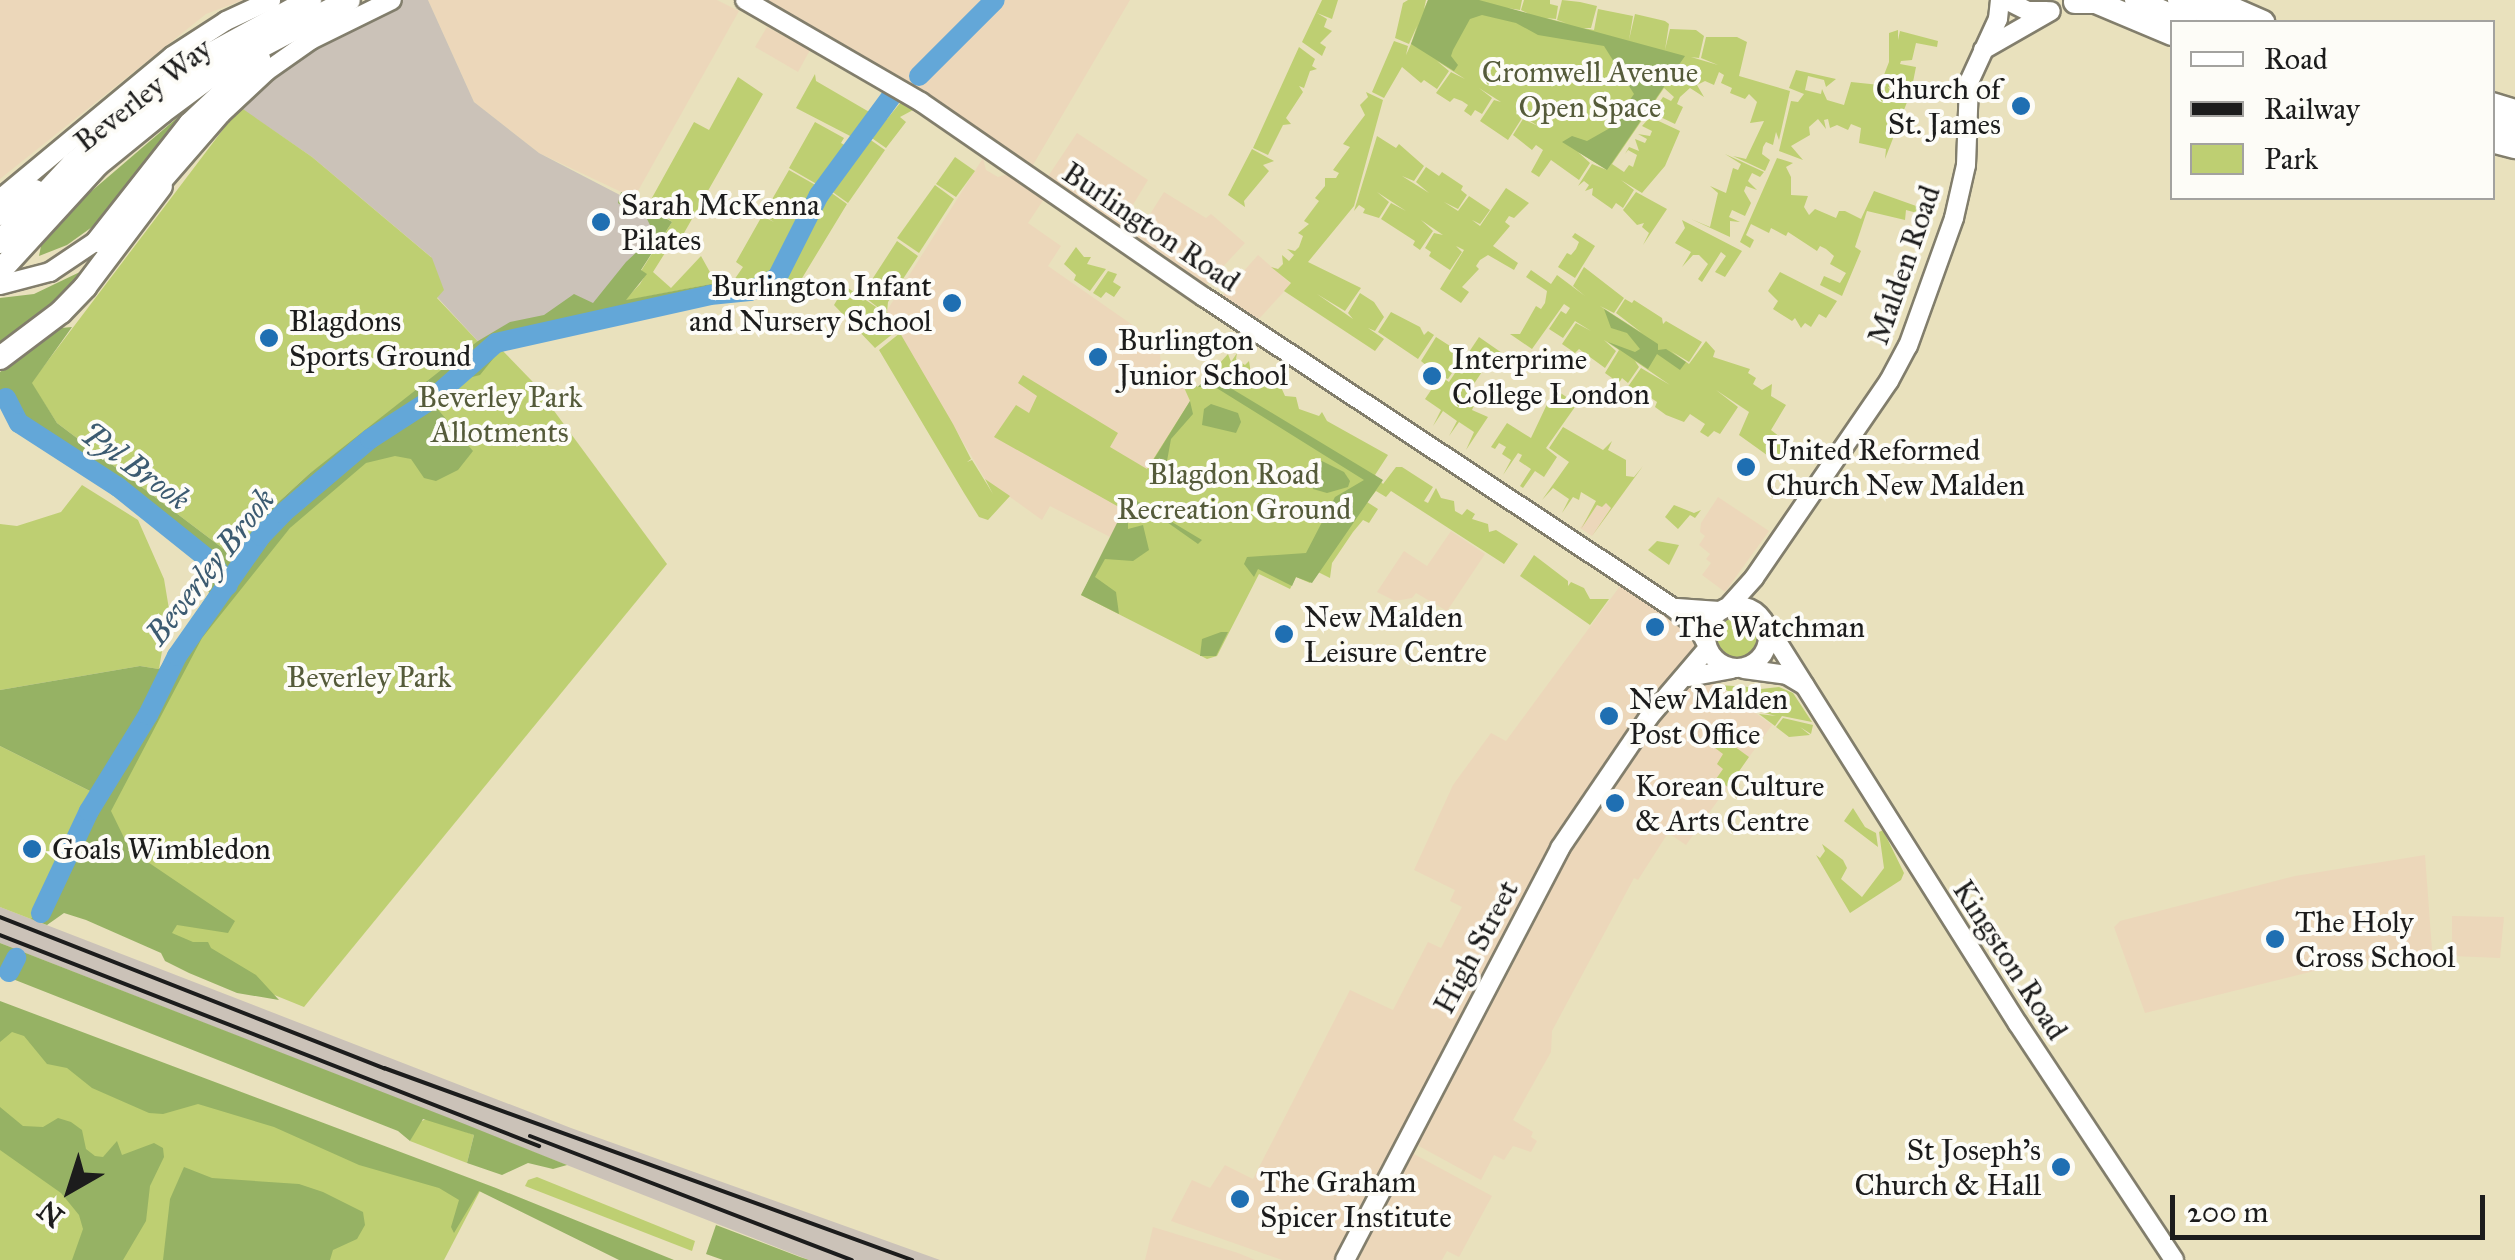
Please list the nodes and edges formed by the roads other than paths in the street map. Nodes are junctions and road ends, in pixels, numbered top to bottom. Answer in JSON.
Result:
{"nodes":[{"id":1,"x":271,"y":0,"type":"edge"},
{"id":2,"x":310,"y":0,"type":"edge"},
{"id":3,"x":349,"y":0,"type":"edge"},
{"id":4,"x":392,"y":0,"type":"edge"},
{"id":5,"x":745,"y":0,"type":"edge"},
{"id":6,"x":2003,"y":0,"type":"edge"},
{"id":7,"x":2136,"y":0,"type":"edge"},
{"id":8,"x":2179,"y":0,"type":"edge"},
{"id":9,"x":2213,"y":0,"type":"edge"},
{"id":10,"x":2076,"y":1,"type":"edge"},
{"id":11,"x":2052,"y":11,"type":"junction"},
{"id":12,"x":2181,"y":20,"type":"edge"},
{"id":13,"x":2224,"y":20,"type":"edge"},
{"id":14,"x":2258,"y":20,"type":"edge"},
{"id":15,"x":2170,"y":33,"type":"edge"},
{"id":16,"x":1983,"y":50,"type":"junction"},
{"id":17,"x":222,"y":67,"type":"junction"},
{"id":18,"x":73,"y":164,"type":"junction"},
{"id":19,"x":163,"y":184,"type":"junction"},
{"id":20,"x":0,"y":199,"type":"edge"},
{"id":21,"x":0,"y":214,"type":"edge"},
{"id":22,"x":98,"y":241,"type":"junction"},
{"id":23,"x":0,"y":242,"type":"edge"},
{"id":24,"x":0,"y":271,"type":"edge"},
{"id":25,"x":0,"y":285,"type":"edge"},
{"id":26,"x":0,"y":358,"type":"edge"},
{"id":27,"x":1754,"y":578,"type":"junction"},
{"id":28,"x":1672,"y":607,"type":"junction"},
{"id":29,"x":1724,"y":609,"type":"junction"},
{"id":30,"x":1762,"y":619,"type":"junction"},
{"id":31,"x":1706,"y":645,"type":"junction"},
{"id":32,"x":1738,"y":669,"type":"junction"},
{"id":33,"x":1686,"y":678,"type":"junction"},
{"id":34,"x":1805,"y":686,"type":"junction"},
{"id":35,"x":1345,"y":1260,"type":"edge"},
{"id":36,"x":2174,"y":1260,"type":"edge"}],
"edges":[{"from":1,"to":20,"type":"main road","name":"Beverley Way"},
{"from":2,"to":17,"type":"highway","name":"Beverley Way"},
{"from":3,"to":17,"type":"highway"},
{"from":4,"to":19,"type":"main road","name":"Beverley Way"},
{"from":5,"to":28,"type":"main road","name":"Burlington Road"},
{"from":6,"to":11,"type":"main road"},
{"from":6,"to":16,"type":"main road","name":"Malden Road"},
{"from":7,"to":12,"type":"highway"},
{"from":8,"to":13,"type":"highway"},
{"from":9,"to":14,"type":"highway"},
{"from":10,"to":11,"type":"main road"},
{"from":10,"to":15,"type":"highway"},
{"from":11,"to":16,"type":"main road"},
{"from":16,"to":27,"type":"main road","name":"Malden Road"},
{"from":17,"to":18,"type":"highway","name":"Beverley Way"},
{"from":17,"to":22,"type":"highway"},
{"from":17,"to":24,"type":"highway","name":"Beverley Way"},
{"from":18,"to":21,"type":"highway"},
{"from":18,"to":23,"type":"highway","name":"Beverley Way"},
{"from":19,"to":22,"type":"main road","name":"Beverley Way"},
{"from":19,"to":26,"type":"highway"},
{"from":22,"to":25,"type":"main road","name":"Beverley Way"},
{"from":27,"to":29,"type":"main road","name":"Malden Road"},
{"from":27,"to":30,"type":"main road"},
{"from":28,"to":29,"type":"main road","name":"Burlington Road"},
{"from":28,"to":31,"type":"main road","name":"Burlington Road"},
{"from":29,"to":30,"type":"main road"},
{"from":29,"to":31,"type":"main road"},
{"from":30,"to":32,"type":"main road"},
{"from":30,"to":34,"type":"main road","name":"Kingston Road"},
{"from":31,"to":32,"type":"main road"},
{"from":31,"to":33,"type":"main road","name":"High Street"},
{"from":32,"to":33,"type":"main road"},
{"from":32,"to":34,"type":"main road"},
{"from":33,"to":35,"type":"main road","name":"High Street"},
{"from":34,"to":36,"type":"main road","name":"Kingston Road"}]}
